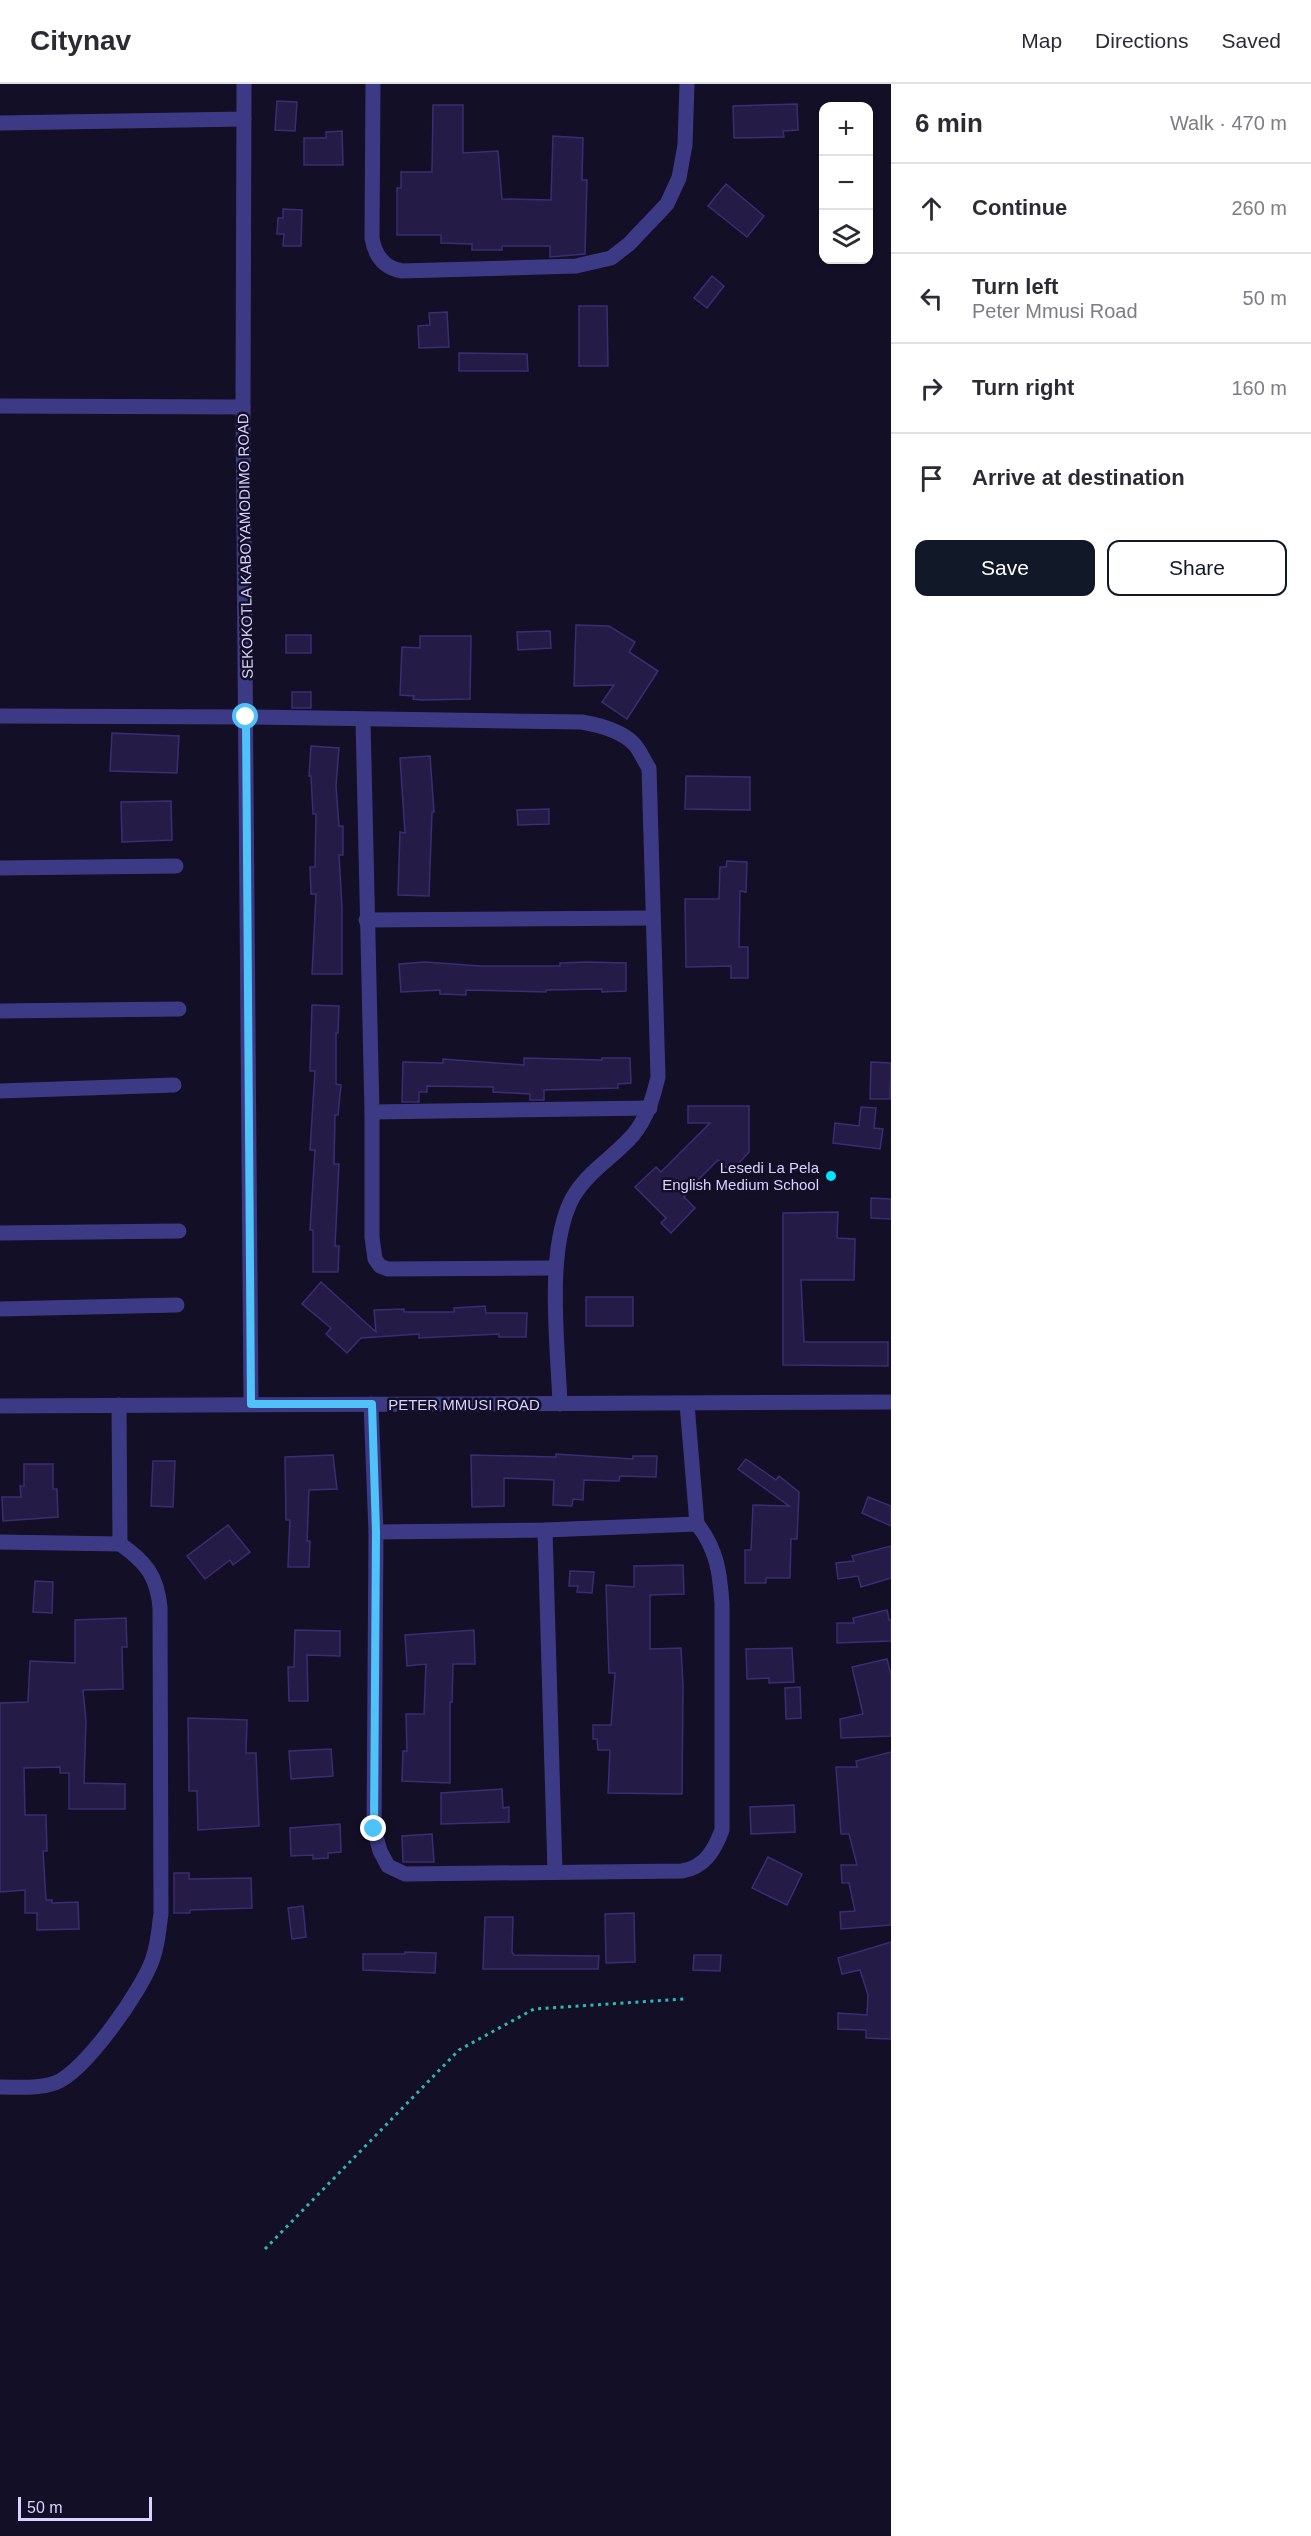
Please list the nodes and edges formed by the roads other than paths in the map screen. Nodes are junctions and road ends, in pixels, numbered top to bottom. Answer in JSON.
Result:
{"nodes":[{"id":1,"x":244,"y":84,"type":"edge"},
{"id":2,"x":373,"y":84,"type":"edge"},
{"id":3,"x":687,"y":84,"type":"edge"},
{"id":4,"x":244,"y":119,"type":"junction"},
{"id":5,"x":0,"y":123,"type":"edge"},
{"id":6,"x":0,"y":406,"type":"edge"},
{"id":7,"x":243,"y":407,"type":"junction"},
{"id":8,"x":0,"y":716,"type":"edge"},
{"id":9,"x":246,"y":717,"type":"junction"},
{"id":10,"x":363,"y":720,"type":"junction"},
{"id":11,"x":176,"y":866,"type":"dead end"},
{"id":12,"x":0,"y":868,"type":"edge"},
{"id":13,"x":652,"y":918,"type":"junction"},
{"id":14,"x":366,"y":920,"type":"junction"},
{"id":15,"x":179,"y":1008,"type":"dead end"},
{"id":16,"x":0,"y":1011,"type":"edge"},
{"id":17,"x":174,"y":1085,"type":"dead end"},
{"id":18,"x":0,"y":1091,"type":"edge"},
{"id":19,"x":650,"y":1108,"type":"junction"},
{"id":20,"x":372,"y":1112,"type":"junction"},
{"id":21,"x":179,"y":1231,"type":"dead end"},
{"id":22,"x":0,"y":1233,"type":"edge"},
{"id":23,"x":555,"y":1268,"type":"junction"},
{"id":24,"x":177,"y":1305,"type":"dead end"},
{"id":25,"x":0,"y":1309,"type":"edge"},
{"id":26,"x":891,"y":1402,"type":"edge"},
{"id":27,"x":251,"y":1404,"type":"junction"},
{"id":28,"x":372,"y":1404,"type":"junction"},
{"id":29,"x":560,"y":1404,"type":"junction"},
{"id":30,"x":687,"y":1404,"type":"junction"},
{"id":31,"x":0,"y":1406,"type":"edge"},
{"id":32,"x":118,"y":1406,"type":"junction"},
{"id":33,"x":697,"y":1524,"type":"junction"},
{"id":34,"x":545,"y":1530,"type":"junction"},
{"id":35,"x":376,"y":1532,"type":"junction"},
{"id":36,"x":0,"y":1542,"type":"edge"},
{"id":37,"x":120,"y":1544,"type":"junction"},
{"id":38,"x":555,"y":1872,"type":"junction"},
{"id":39,"x":0,"y":2087,"type":"edge"}],
"edges":[{"from":1,"to":4,"type":"street","name":"SEKOKOTLA KABOYAMODIMO ROAD"},
{"from":2,"to":3,"type":"street"},
{"from":4,"to":5,"type":"street"},
{"from":4,"to":7,"type":"street","name":"SEKOKOTLA KABOYAMODIMO ROAD"},
{"from":6,"to":7,"type":"street"},
{"from":7,"to":9,"type":"street","name":"SEKOKOTLA KABOYAMODIMO ROAD"},
{"from":8,"to":9,"type":"street"},
{"from":9,"to":10,"type":"street"},
{"from":9,"to":27,"type":"street","name":"SEKOKOTLA KABOYAMODIMO ROAD"},
{"from":10,"to":13,"type":"street"},
{"from":10,"to":14,"type":"street"},
{"from":11,"to":12,"type":"street"},
{"from":13,"to":14,"type":"street"},
{"from":13,"to":19,"type":"street"},
{"from":14,"to":20,"type":"street"},
{"from":15,"to":16,"type":"street"},
{"from":17,"to":18,"type":"street"},
{"from":19,"to":20,"type":"street"},
{"from":19,"to":23,"type":"street"},
{"from":20,"to":23,"type":"street"},
{"from":21,"to":22,"type":"street"},
{"from":23,"to":29,"type":"street"},
{"from":24,"to":25,"type":"street"},
{"from":26,"to":30,"type":"street","name":"PETER MMUSI ROAD"},
{"from":27,"to":28,"type":"street","name":"PETER MMUSI ROAD"},
{"from":27,"to":32,"type":"street","name":"PETER MMUSI ROAD"},
{"from":28,"to":29,"type":"street","name":"PETER MMUSI ROAD"},
{"from":28,"to":35,"type":"street"},
{"from":29,"to":30,"type":"street","name":"PETER MMUSI ROAD"},
{"from":30,"to":33,"type":"street"},
{"from":31,"to":32,"type":"street","name":"PETER MMUSI ROAD"},
{"from":32,"to":37,"type":"street"},
{"from":33,"to":34,"type":"street"},
{"from":33,"to":38,"type":"street"},
{"from":34,"to":35,"type":"street"},
{"from":34,"to":38,"type":"street"},
{"from":35,"to":38,"type":"street"},
{"from":36,"to":37,"type":"street"},
{"from":37,"to":39,"type":"street"}]}
